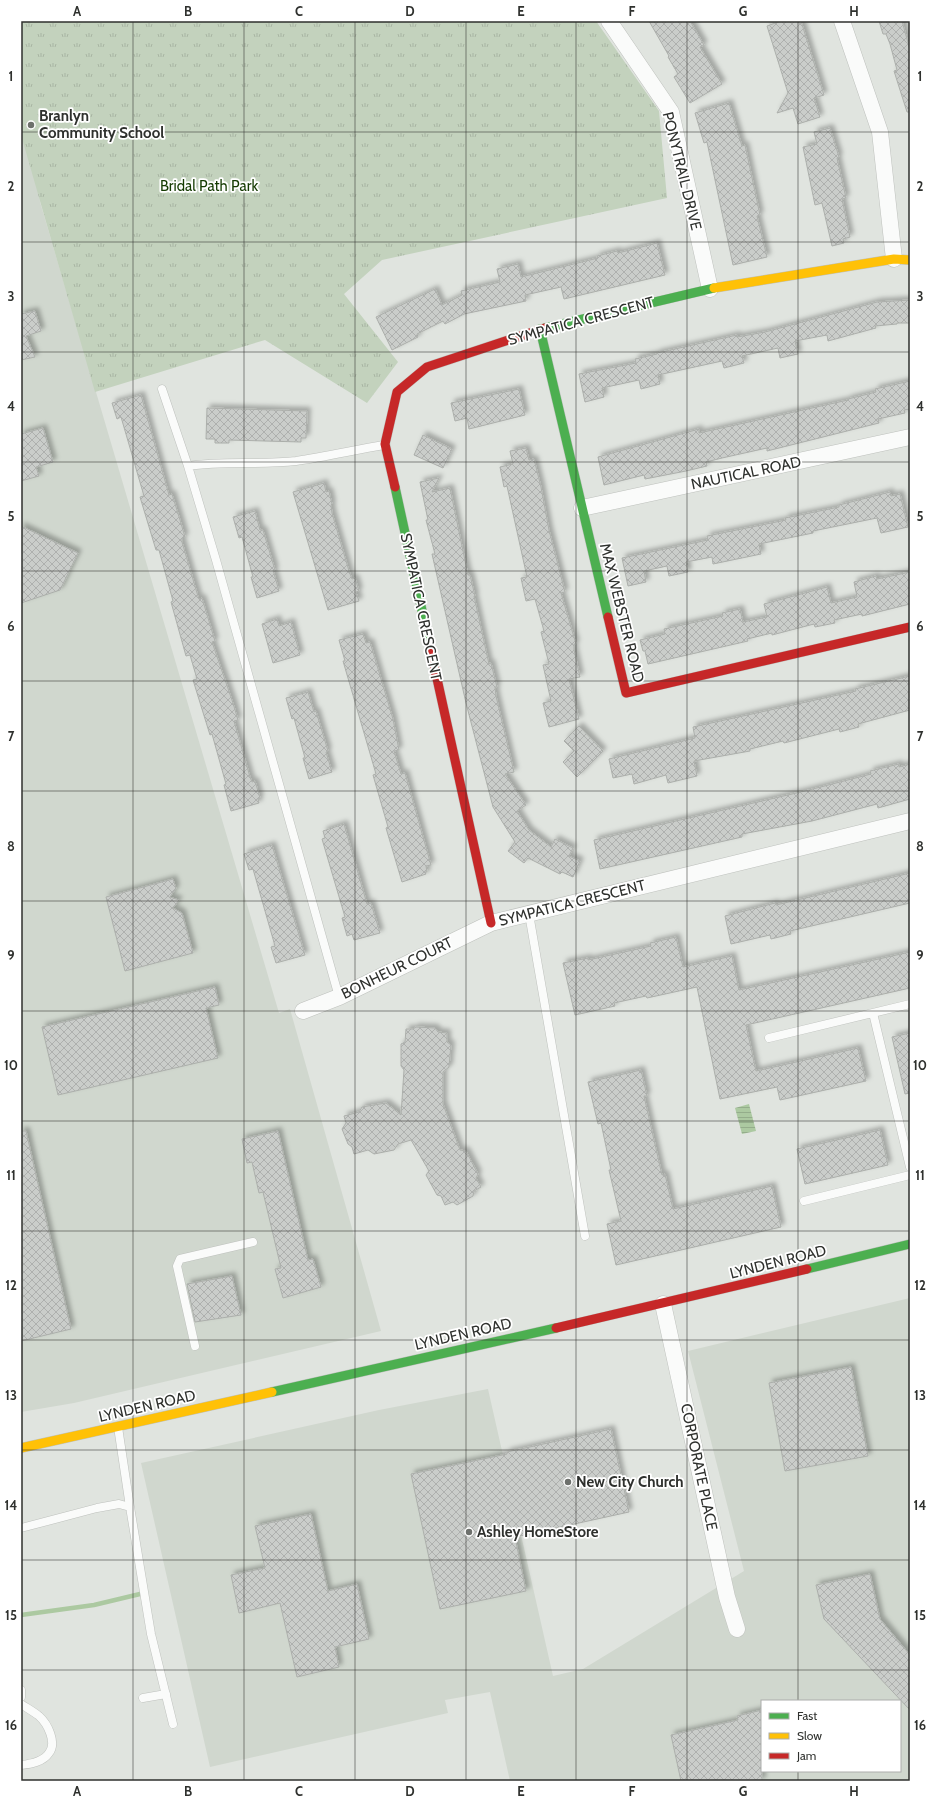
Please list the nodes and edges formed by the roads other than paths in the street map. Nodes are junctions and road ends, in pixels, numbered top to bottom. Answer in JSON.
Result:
{"nodes":[{"id":1,"x":609,"y":21,"type":"edge"},
{"id":2,"x":842,"y":21,"type":"edge"},
{"id":3,"x":894,"y":259,"type":"junction"},
{"id":4,"x":910,"y":260,"type":"edge"},
{"id":5,"x":710,"y":289,"type":"junction"},
{"id":6,"x":540,"y":329,"type":"junction"},
{"id":7,"x":162,"y":389,"type":"dead end"},
{"id":8,"x":910,"y":437,"type":"edge"},
{"id":9,"x":385,"y":444,"type":"junction"},
{"id":10,"x":188,"y":466,"type":"junction"},
{"id":11,"x":582,"y":508,"type":"junction"},
{"id":12,"x":910,"y":626,"type":"edge"},
{"id":13,"x":910,"y":821,"type":"edge"},
{"id":14,"x":529,"y":914,"type":"junction"},
{"id":15,"x":491,"y":923,"type":"junction"},
{"id":16,"x":339,"y":997,"type":"junction"},
{"id":17,"x":910,"y":1004,"type":"edge"},
{"id":18,"x":303,"y":1011,"type":"dead end"},
{"id":19,"x":873,"y":1013,"type":"junction"},
{"id":20,"x":769,"y":1038,"type":"dead end"},
{"id":21,"x":910,"y":1167,"type":"edge"},
{"id":22,"x":910,"y":1175,"type":"edge"},
{"id":23,"x":804,"y":1201,"type":"dead end"},
{"id":24,"x":585,"y":1236,"type":"dead end"},
{"id":25,"x":253,"y":1242,"type":"dead end"},
{"id":26,"x":910,"y":1244,"type":"edge"},
{"id":27,"x":663,"y":1304,"type":"junction"},
{"id":28,"x":195,"y":1346,"type":"dead end"},
{"id":29,"x":118,"y":1426,"type":"junction"},
{"id":30,"x":21,"y":1448,"type":"edge"},
{"id":31,"x":130,"y":1507,"type":"junction"},
{"id":32,"x":21,"y":1528,"type":"edge"},
{"id":33,"x":737,"y":1629,"type":"dead end"},
{"id":34,"x":21,"y":1690,"type":"edge"},
{"id":35,"x":166,"y":1694,"type":"junction"},
{"id":36,"x":21,"y":1697,"type":"edge"},
{"id":37,"x":143,"y":1698,"type":"dead end"},
{"id":38,"x":21,"y":1704,"type":"edge"},
{"id":39,"x":173,"y":1724,"type":"dead end"},
{"id":40,"x":21,"y":1765,"type":"edge"}],
"edges":[{"from":1,"to":5,"type":"street","name":"PONYTRAIL DRIVE"},
{"from":2,"to":3,"type":"street"},
{"from":3,"to":4,"type":"street","name":"SYMPATICA CRESCENT"},
{"from":3,"to":5,"type":"street","name":"SYMPATICA CRESCENT"},
{"from":5,"to":6,"type":"street","name":"SYMPATICA CRESCENT"},
{"from":6,"to":9,"type":"street","name":"SYMPATICA CRESCENT"},
{"from":6,"to":11,"type":"street","name":"MAX WEBSTER ROAD"},
{"from":7,"to":10,"type":"lane"},
{"from":8,"to":11,"type":"street","name":"NAUTICAL ROAD"},
{"from":9,"to":10,"type":"lane"},
{"from":9,"to":15,"type":"street","name":"SYMPATICA CRESCENT"},
{"from":10,"to":16,"type":"lane"},
{"from":11,"to":12,"type":"street","name":"MAX WEBSTER ROAD"},
{"from":13,"to":14,"type":"street","name":"SYMPATICA CRESCENT"},
{"from":14,"to":15,"type":"street","name":"SYMPATICA CRESCENT"},
{"from":14,"to":24,"type":"lane"},
{"from":15,"to":16,"type":"street","name":"BONHEUR COURT"},
{"from":16,"to":18,"type":"street","name":"BONHEUR COURT"},
{"from":17,"to":19,"type":"lane"},
{"from":19,"to":20,"type":"lane"},
{"from":19,"to":21,"type":"lane"},
{"from":22,"to":23,"type":"lane"},
{"from":25,"to":28,"type":"lane"},
{"from":26,"to":27,"type":"street","name":"LYNDEN ROAD"},
{"from":27,"to":29,"type":"street","name":"LYNDEN ROAD"},
{"from":27,"to":33,"type":"street","name":"CORPORATE PLACE"},
{"from":29,"to":30,"type":"street","name":"LYNDEN ROAD"},
{"from":29,"to":31,"type":"lane"},
{"from":31,"to":32,"type":"lane"},
{"from":31,"to":35,"type":"lane"},
{"from":34,"to":36,"type":"lane"},
{"from":35,"to":37,"type":"lane"},
{"from":35,"to":39,"type":"lane"},
{"from":38,"to":40,"type":"lane"}]}
